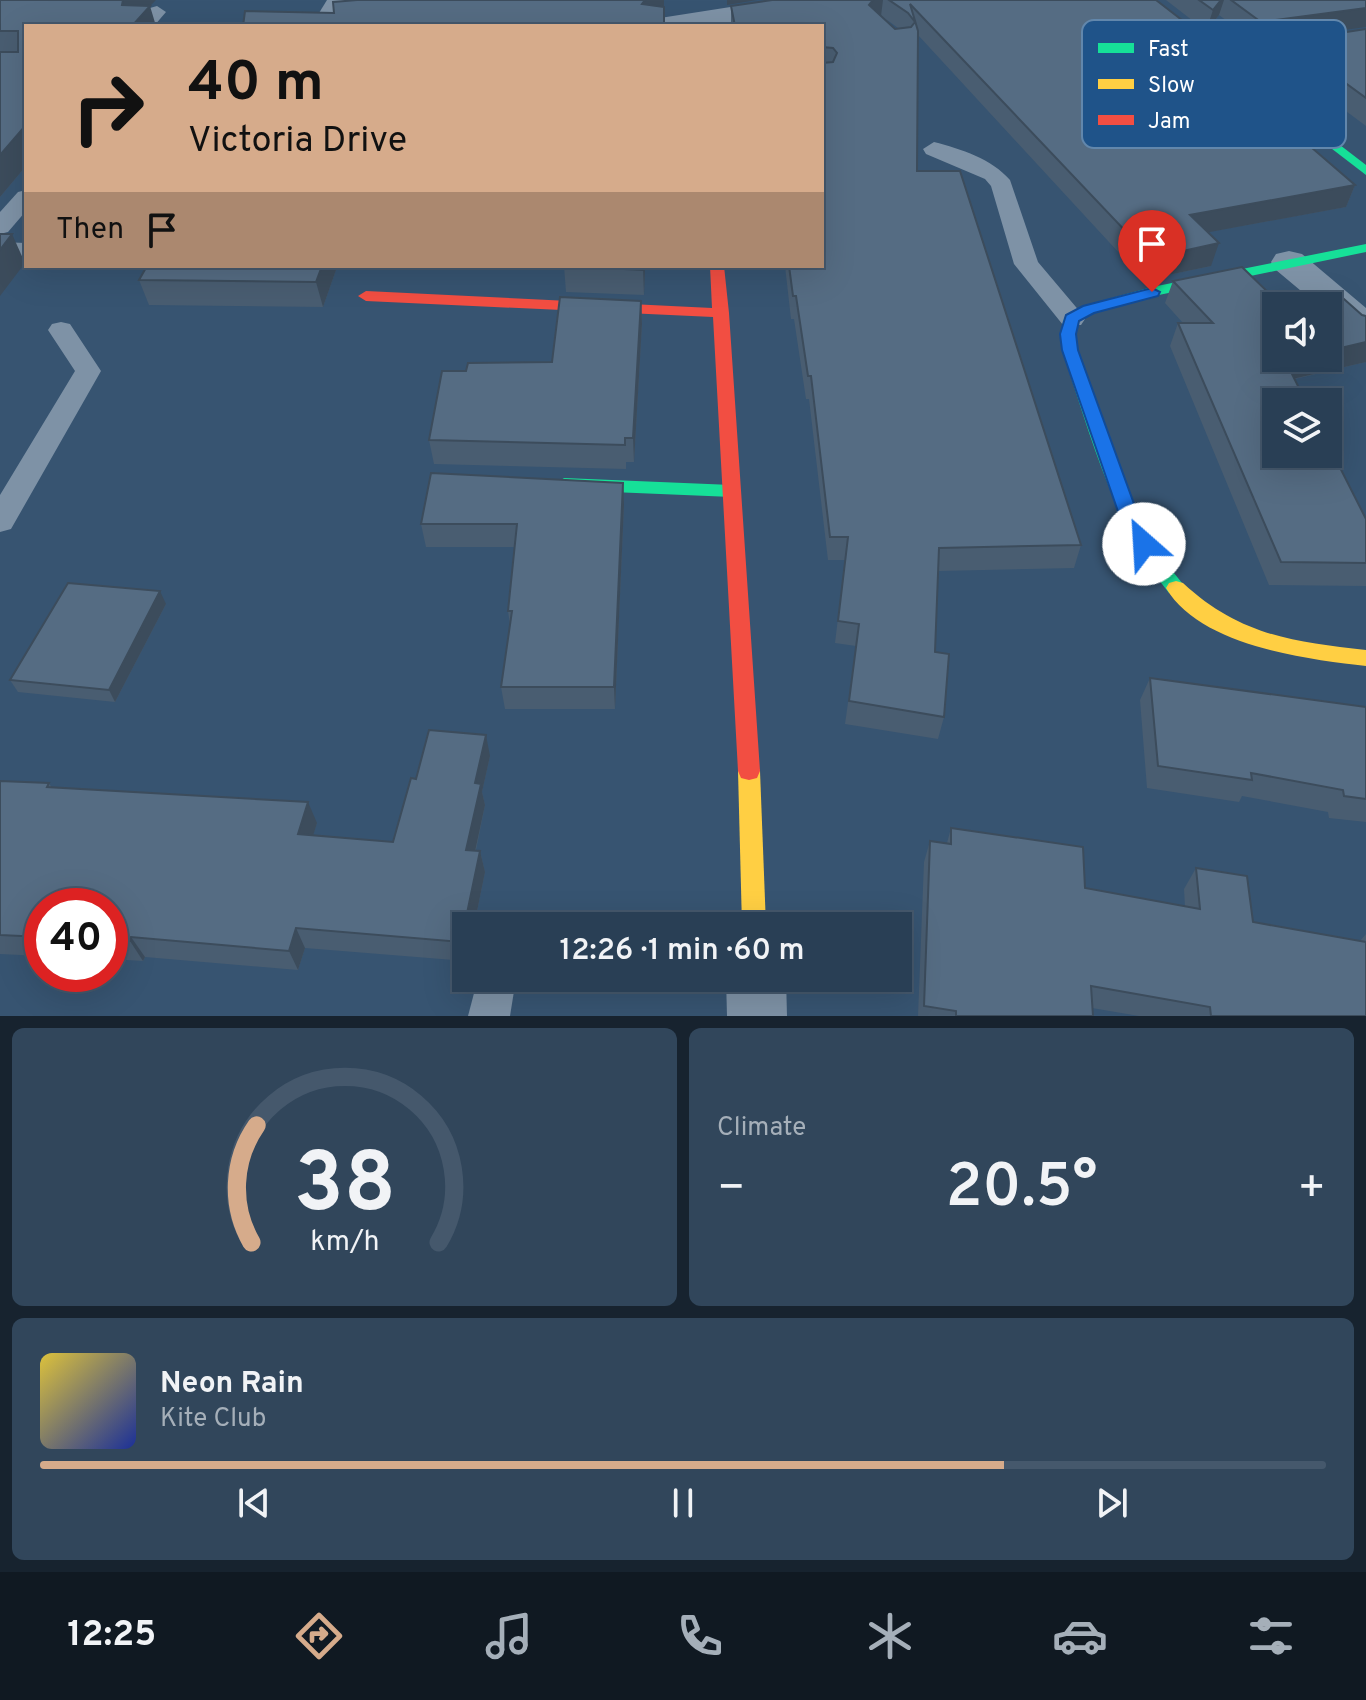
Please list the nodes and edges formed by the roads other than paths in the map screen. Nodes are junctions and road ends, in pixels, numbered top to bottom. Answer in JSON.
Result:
{"nodes":[{"id":1,"x":830,"y":0,"type":"edge"},
{"id":2,"x":1144,"y":0,"type":"edge"},
{"id":3,"x":748,"y":6,"type":"edge"},
{"id":4,"x":357,"y":13,"type":"edge"},
{"id":5,"x":327,"y":14,"type":"edge"},
{"id":6,"x":1171,"y":20,"type":"edge"},
{"id":7,"x":697,"y":23,"type":"edge"},
{"id":8,"x":1366,"y":37,"type":"edge"},
{"id":9,"x":1346,"y":40,"type":"edge"},
{"id":10,"x":1337,"y":148,"type":"edge"},
{"id":11,"x":934,"y":149,"type":"dead end"},
{"id":12,"x":1366,"y":171,"type":"edge"},
{"id":13,"x":24,"y":199,"type":"edge"},
{"id":14,"x":0,"y":227,"type":"edge"},
{"id":15,"x":1366,"y":248,"type":"edge"},
{"id":16,"x":0,"y":249,"type":"edge"},
{"id":17,"x":24,"y":250,"type":"edge"},
{"id":18,"x":1289,"y":262,"type":"junction"},
{"id":19,"x":717,"y":268,"type":"edge"},
{"id":20,"x":366,"y":296,"type":"dead end"},
{"id":21,"x":721,"y":313,"type":"junction"},
{"id":22,"x":1072,"y":319,"type":"junction"},
{"id":23,"x":1366,"y":327,"type":"edge"},
{"id":24,"x":61,"y":330,"type":"dead end"},
{"id":25,"x":542,"y":483,"type":"edge"},
{"id":26,"x":732,"y":491,"type":"junction"},
{"id":27,"x":0,"y":521,"type":"edge"},
{"id":28,"x":1366,"y":658,"type":"edge"},
{"id":29,"x":754,"y":912,"type":"edge"},
{"id":30,"x":756,"y":992,"type":"edge"},
{"id":31,"x":757,"y":1016,"type":"edge"}],
"edges":[{"from":1,"to":3,"type":"street"},
{"from":2,"to":6,"type":"street"},
{"from":3,"to":7,"type":"street"},
{"from":4,"to":5,"type":"lane"},
{"from":8,"to":9,"type":"street"},
{"from":10,"to":12,"type":"street"},
{"from":11,"to":22,"type":"lane"},
{"from":13,"to":14,"type":"lane"},
{"from":15,"to":18,"type":"street"},
{"from":16,"to":17,"type":"lane"},
{"from":18,"to":22,"type":"street"},
{"from":18,"to":23,"type":"street"},
{"from":19,"to":21,"type":"street"},
{"from":20,"to":21,"type":"street"},
{"from":21,"to":26,"type":"street"},
{"from":22,"to":28,"type":"street"},
{"from":24,"to":27,"type":"lane"},
{"from":25,"to":26,"type":"street"},
{"from":26,"to":29,"type":"street"},
{"from":30,"to":31,"type":"street"}]}
